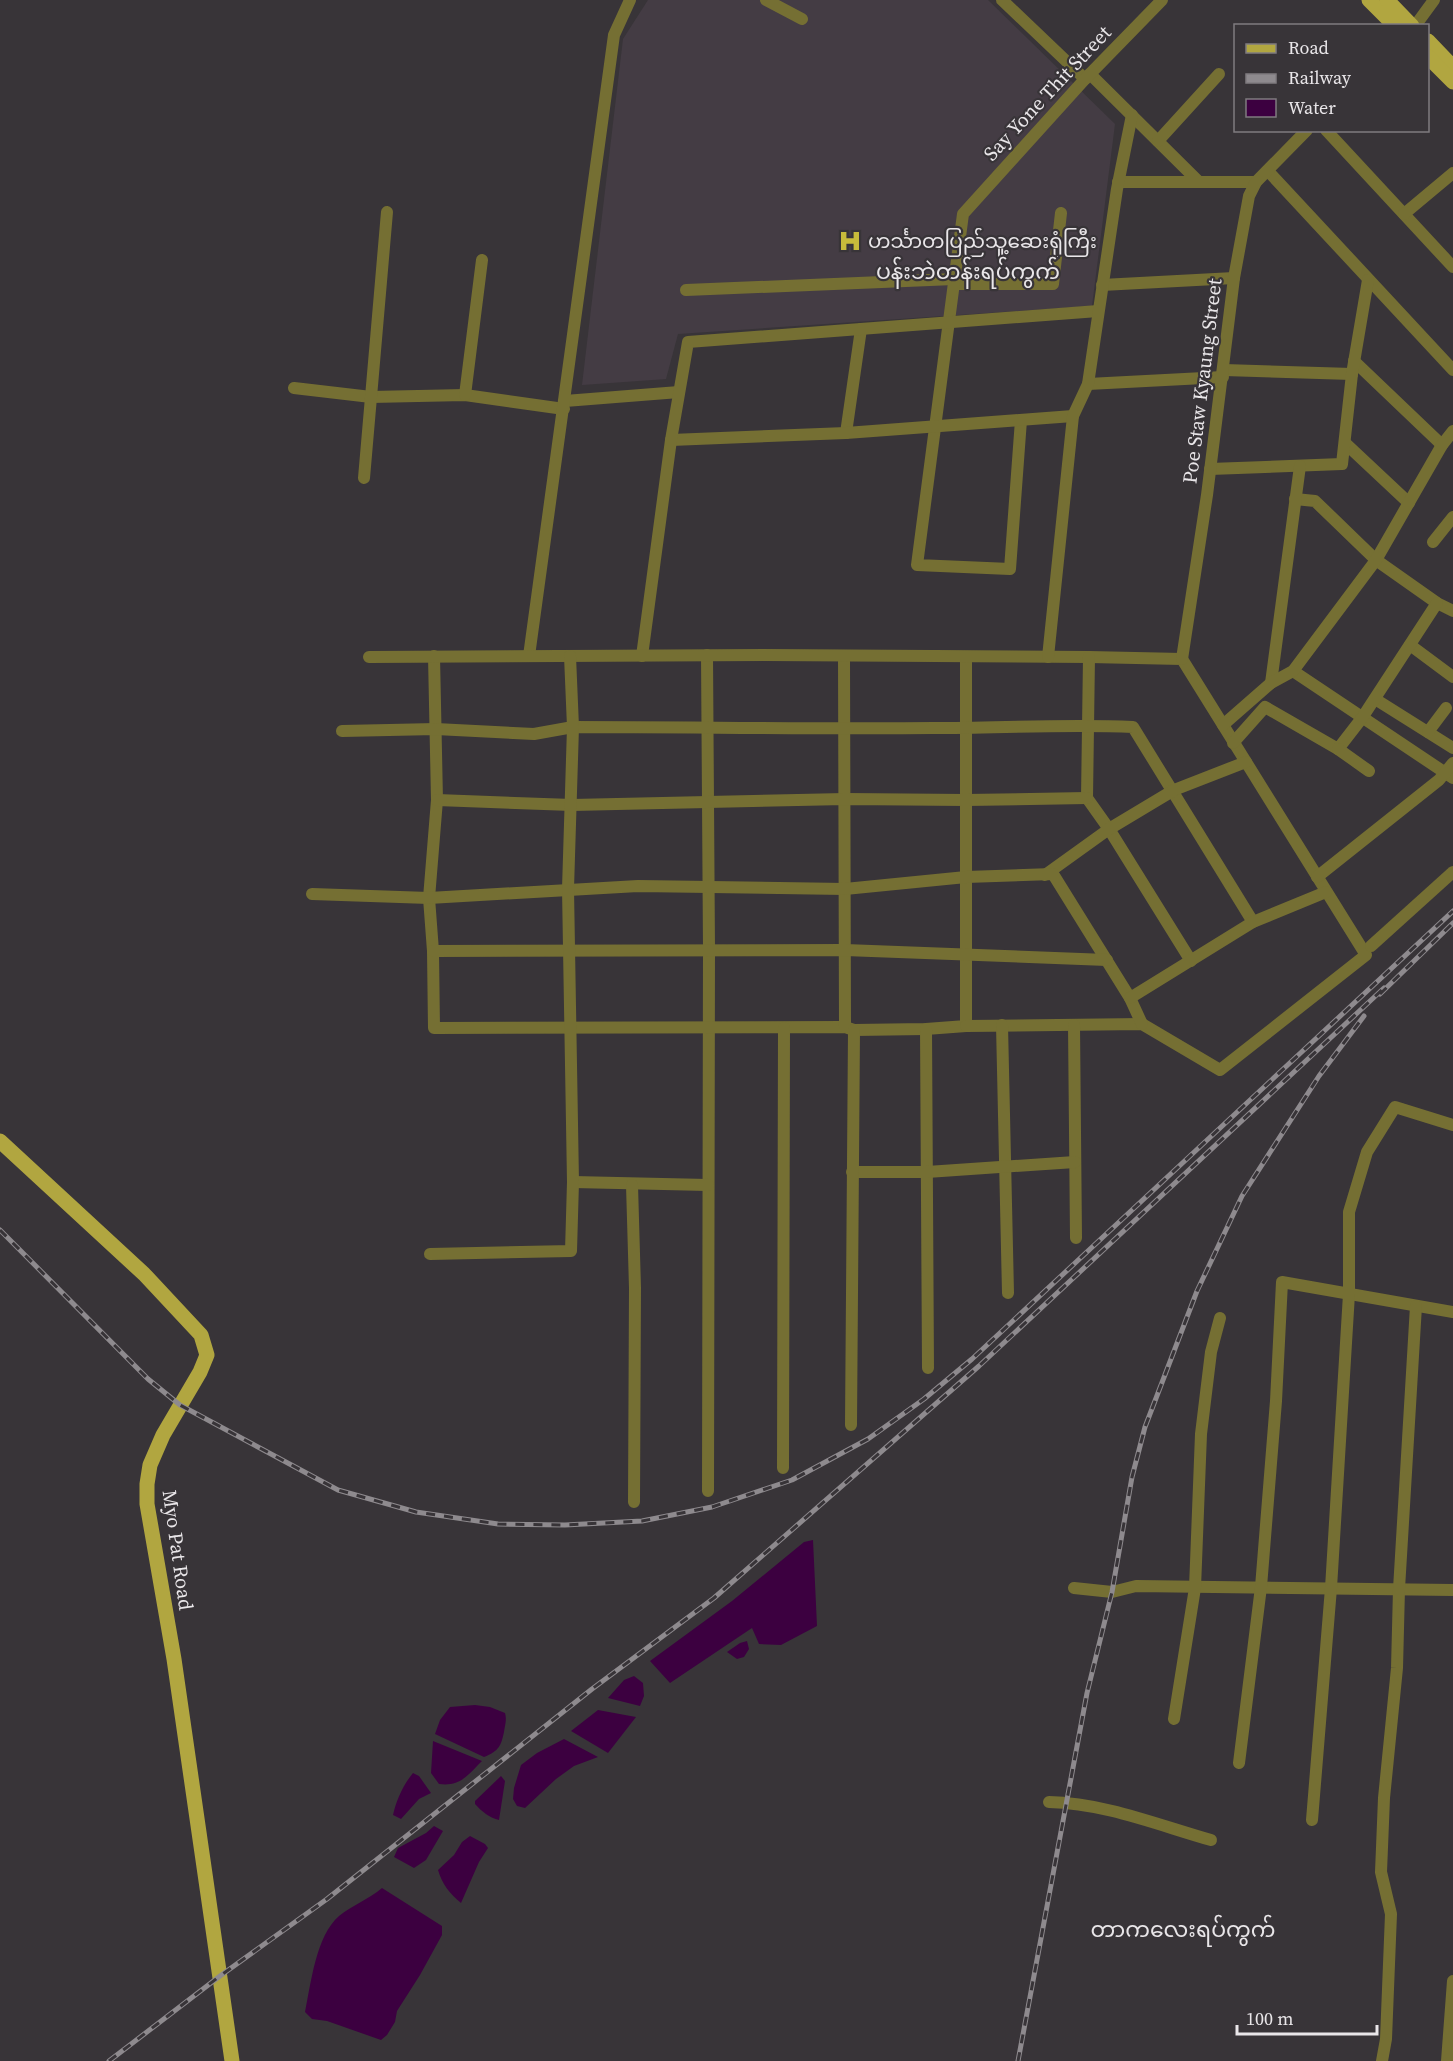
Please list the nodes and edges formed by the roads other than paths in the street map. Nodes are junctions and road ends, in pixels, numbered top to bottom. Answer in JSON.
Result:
{"nodes":[{"id":1,"x":630,"y":0,"type":"edge"},
{"id":2,"x":766,"y":0,"type":"edge"},
{"id":3,"x":1002,"y":0,"type":"edge"},
{"id":4,"x":1161,"y":0,"type":"edge"},
{"id":5,"x":1369,"y":0,"type":"edge"},
{"id":6,"x":1387,"y":0,"type":"edge"},
{"id":7,"x":1434,"y":0,"type":"edge"},
{"id":8,"x":802,"y":19,"type":"dead end"},
{"id":9,"x":1393,"y":24,"type":"edge"},
{"id":10,"x":1412,"y":24,"type":"edge"},
{"id":11,"x":1416,"y":24,"type":"edge"},
{"id":12,"x":1429,"y":42,"type":"edge"},
{"id":13,"x":1429,"y":58,"type":"edge"},
{"id":14,"x":1453,"y":67,"type":"edge"},
{"id":15,"x":1219,"y":74,"type":"dead end"},
{"id":16,"x":1088,"y":76,"type":"junction"},
{"id":17,"x":1453,"y":82,"type":"edge"},
{"id":18,"x":1132,"y":115,"type":"junction"},
{"id":19,"x":1305,"y":132,"type":"edge"},
{"id":20,"x":1328,"y":132,"type":"edge"},
{"id":21,"x":1158,"y":141,"type":"junction"},
{"id":22,"x":1268,"y":171,"type":"junction"},
{"id":23,"x":1453,"y":173,"type":"edge"},
{"id":24,"x":1118,"y":182,"type":"junction"},
{"id":25,"x":1199,"y":182,"type":"junction"},
{"id":26,"x":1256,"y":182,"type":"junction"},
{"id":27,"x":387,"y":212,"type":"dead end"},
{"id":28,"x":1061,"y":213,"type":"dead end"},
{"id":29,"x":1404,"y":214,"type":"junction"},
{"id":30,"x":482,"y":260,"type":"dead end"},
{"id":31,"x":1453,"y":267,"type":"edge"},
{"id":32,"x":1234,"y":279,"type":"junction"},
{"id":33,"x":1368,"y":280,"type":"junction"},
{"id":34,"x":954,"y":282,"type":"junction"},
{"id":35,"x":1102,"y":285,"type":"junction"},
{"id":36,"x":686,"y":290,"type":"dead end"},
{"id":37,"x":1098,"y":311,"type":"junction"},
{"id":38,"x":949,"y":323,"type":"junction"},
{"id":39,"x":861,"y":328,"type":"junction"},
{"id":40,"x":1354,"y":361,"type":"junction"},
{"id":41,"x":1453,"y":370,"type":"edge"},
{"id":42,"x":1223,"y":374,"type":"junction"},
{"id":43,"x":1352,"y":374,"type":"junction"},
{"id":44,"x":1088,"y":384,"type":"junction"},
{"id":45,"x":294,"y":388,"type":"dead end"},
{"id":46,"x":679,"y":392,"type":"junction"},
{"id":47,"x":465,"y":395,"type":"junction"},
{"id":48,"x":371,"y":397,"type":"junction"},
{"id":49,"x":565,"y":405,"type":"junction"},
{"id":50,"x":1073,"y":416,"type":"junction"},
{"id":51,"x":1021,"y":420,"type":"junction"},
{"id":52,"x":935,"y":425,"type":"junction"},
{"id":53,"x":846,"y":433,"type":"junction"},
{"id":54,"x":671,"y":440,"type":"junction"},
{"id":55,"x":1449,"y":440,"type":"edge"},
{"id":56,"x":1344,"y":443,"type":"junction"},
{"id":57,"x":1300,"y":466,"type":"junction"},
{"id":58,"x":1210,"y":469,"type":"junction"},
{"id":59,"x":364,"y":478,"type":"dead end"},
{"id":60,"x":1295,"y":499,"type":"junction"},
{"id":61,"x":1409,"y":503,"type":"junction"},
{"id":62,"x":1453,"y":517,"type":"edge"},
{"id":63,"x":1433,"y":542,"type":"dead end"},
{"id":64,"x":1376,"y":560,"type":"junction"},
{"id":65,"x":1447,"y":606,"type":"edge"},
{"id":66,"x":1410,"y":645,"type":"junction"},
{"id":67,"x":434,"y":656,"type":"junction"},
{"id":68,"x":529,"y":656,"type":"junction"},
{"id":69,"x":570,"y":656,"type":"junction"},
{"id":70,"x":642,"y":656,"type":"junction"},
{"id":71,"x":707,"y":656,"type":"junction"},
{"id":72,"x":844,"y":656,"type":"junction"},
{"id":73,"x":369,"y":657,"type":"dead end"},
{"id":74,"x":966,"y":657,"type":"junction"},
{"id":75,"x":1048,"y":657,"type":"junction"},
{"id":76,"x":1089,"y":657,"type":"junction"},
{"id":77,"x":1182,"y":659,"type":"junction"},
{"id":78,"x":1293,"y":671,"type":"junction"},
{"id":79,"x":1453,"y":677,"type":"edge"},
{"id":80,"x":1271,"y":683,"type":"junction"},
{"id":81,"x":1375,"y":699,"type":"junction"},
{"id":82,"x":1446,"y":708,"type":"dead end"},
{"id":83,"x":1362,"y":718,"type":"junction"},
{"id":84,"x":1087,"y":725,"type":"junction"},
{"id":85,"x":1222,"y":725,"type":"junction"},
{"id":86,"x":573,"y":727,"type":"junction"},
{"id":87,"x":709,"y":727,"type":"junction"},
{"id":88,"x":966,"y":728,"type":"junction"},
{"id":89,"x":436,"y":729,"type":"junction"},
{"id":90,"x":846,"y":729,"type":"junction"},
{"id":91,"x":342,"y":731,"type":"dead end"},
{"id":92,"x":1428,"y":732,"type":"junction"},
{"id":93,"x":1233,"y":742,"type":"junction"},
{"id":94,"x":1453,"y":748,"type":"edge"},
{"id":95,"x":1338,"y":749,"type":"junction"},
{"id":96,"x":1246,"y":762,"type":"junction"},
{"id":97,"x":1369,"y":771,"type":"dead end"},
{"id":98,"x":1451,"y":771,"type":"edge"},
{"id":99,"x":1174,"y":790,"type":"junction"},
{"id":100,"x":1087,"y":798,"type":"junction"},
{"id":101,"x":845,"y":799,"type":"junction"},
{"id":102,"x":437,"y":800,"type":"junction"},
{"id":103,"x":966,"y":800,"type":"junction"},
{"id":104,"x":708,"y":801,"type":"junction"},
{"id":105,"x":572,"y":805,"type":"junction"},
{"id":106,"x":1109,"y":829,"type":"junction"},
{"id":107,"x":1453,"y":872,"type":"edge"},
{"id":108,"x":1045,"y":875,"type":"junction"},
{"id":109,"x":966,"y":877,"type":"junction"},
{"id":110,"x":1317,"y":877,"type":"junction"},
{"id":111,"x":708,"y":887,"type":"junction"},
{"id":112,"x":568,"y":889,"type":"junction"},
{"id":113,"x":845,"y":889,"type":"junction"},
{"id":114,"x":1326,"y":892,"type":"junction"},
{"id":115,"x":312,"y":894,"type":"dead end"},
{"id":116,"x":429,"y":898,"type":"junction"},
{"id":117,"x":1253,"y":922,"type":"junction"},
{"id":118,"x":1371,"y":946,"type":"dead end"},
{"id":119,"x":709,"y":950,"type":"junction"},
{"id":120,"x":845,"y":950,"type":"junction"},
{"id":121,"x":433,"y":951,"type":"junction"},
{"id":122,"x":569,"y":951,"type":"junction"},
{"id":123,"x":966,"y":953,"type":"junction"},
{"id":124,"x":1107,"y":960,"type":"junction"},
{"id":125,"x":1191,"y":961,"type":"junction"},
{"id":126,"x":1131,"y":998,"type":"junction"},
{"id":127,"x":1074,"y":1024,"type":"junction"},
{"id":128,"x":1142,"y":1024,"type":"junction"},
{"id":129,"x":1002,"y":1025,"type":"junction"},
{"id":130,"x":966,"y":1026,"type":"junction"},
{"id":131,"x":569,"y":1027,"type":"junction"},
{"id":132,"x":707,"y":1028,"type":"junction"},
{"id":133,"x":784,"y":1028,"type":"junction"},
{"id":134,"x":849,"y":1028,"type":"junction"},
{"id":135,"x":926,"y":1029,"type":"junction"},
{"id":136,"x":1453,"y":1125,"type":"edge"},
{"id":137,"x":0,"y":1141,"type":"edge"},
{"id":138,"x":1075,"y":1162,"type":"junction"},
{"id":139,"x":1005,"y":1166,"type":"junction"},
{"id":140,"x":852,"y":1172,"type":"junction"},
{"id":141,"x":927,"y":1172,"type":"junction"},
{"id":142,"x":573,"y":1182,"type":"junction"},
{"id":143,"x":632,"y":1185,"type":"junction"},
{"id":144,"x":708,"y":1185,"type":"junction"},
{"id":145,"x":1076,"y":1238,"type":"dead end"},
{"id":146,"x":430,"y":1254,"type":"dead end"},
{"id":147,"x":1008,"y":1293,"type":"dead end"},
{"id":148,"x":1349,"y":1294,"type":"junction"},
{"id":149,"x":1416,"y":1306,"type":"junction"},
{"id":150,"x":1453,"y":1312,"type":"edge"},
{"id":151,"x":1220,"y":1318,"type":"dead end"},
{"id":152,"x":928,"y":1368,"type":"dead end"},
{"id":153,"x":851,"y":1425,"type":"dead end"},
{"id":154,"x":783,"y":1468,"type":"dead end"},
{"id":155,"x":708,"y":1491,"type":"dead end"},
{"id":156,"x":634,"y":1502,"type":"dead end"},
{"id":157,"x":1261,"y":1587,"type":"junction"},
{"id":158,"x":1074,"y":1588,"type":"dead end"},
{"id":159,"x":1195,"y":1588,"type":"junction"},
{"id":160,"x":1331,"y":1588,"type":"junction"},
{"id":161,"x":1399,"y":1589,"type":"junction"},
{"id":162,"x":1453,"y":1590,"type":"edge"},
{"id":163,"x":1174,"y":1719,"type":"dead end"},
{"id":164,"x":1239,"y":1763,"type":"dead end"},
{"id":165,"x":1049,"y":1802,"type":"dead end"},
{"id":166,"x":1312,"y":1820,"type":"dead end"},
{"id":167,"x":1211,"y":1840,"type":"dead end"},
{"id":168,"x":1453,"y":1981,"type":"edge"},
{"id":169,"x":232,"y":2061,"type":"edge"},
{"id":170,"x":1382,"y":2061,"type":"edge"},
{"id":171,"x":1447,"y":2061,"type":"edge"}],
"edges":[{"from":1,"to":49,"type":"street"},
{"from":2,"to":8,"type":"street"},
{"from":3,"to":16,"type":"street"},
{"from":4,"to":16,"type":"street","name":"Say Yone Thit Street"},
{"from":5,"to":9,"type":"main road"},
{"from":6,"to":10,"type":"main road"},
{"from":7,"to":11,"type":"street"},
{"from":12,"to":14,"type":"main road"},
{"from":13,"to":17,"type":"main road"},
{"from":15,"to":21,"type":"street"},
{"from":16,"to":18,"type":"street"},
{"from":16,"to":34,"type":"street","name":"Say Yone Thit Street"},
{"from":18,"to":21,"type":"street"},
{"from":18,"to":24,"type":"street"},
{"from":19,"to":22,"type":"street","name":"Poe Staw Kyaung Street"},
{"from":20,"to":29,"type":"street"},
{"from":21,"to":25,"type":"street"},
{"from":22,"to":26,"type":"street","name":"Poe Staw Kyaung Street"},
{"from":22,"to":33,"type":"street"},
{"from":23,"to":29,"type":"street"},
{"from":24,"to":25,"type":"street"},
{"from":24,"to":35,"type":"street"},
{"from":25,"to":26,"type":"street"},
{"from":26,"to":32,"type":"street","name":"Poe Staw Kyaung Street"},
{"from":27,"to":48,"type":"street"},
{"from":28,"to":34,"type":"street"},
{"from":29,"to":31,"type":"street"},
{"from":30,"to":47,"type":"street"},
{"from":32,"to":35,"type":"street"},
{"from":32,"to":42,"type":"street","name":"Poe Staw Kyaung Street"},
{"from":33,"to":40,"type":"street"},
{"from":33,"to":41,"type":"street"},
{"from":34,"to":36,"type":"street"},
{"from":34,"to":38,"type":"street"},
{"from":35,"to":37,"type":"street"},
{"from":37,"to":38,"type":"street"},
{"from":37,"to":44,"type":"street"},
{"from":38,"to":39,"type":"street"},
{"from":38,"to":52,"type":"street"},
{"from":39,"to":46,"type":"street"},
{"from":39,"to":53,"type":"street"},
{"from":40,"to":43,"type":"street"},
{"from":40,"to":55,"type":"street"},
{"from":42,"to":43,"type":"street"},
{"from":42,"to":44,"type":"street"},
{"from":42,"to":58,"type":"street","name":"Poe Staw Kyaung Street"},
{"from":43,"to":56,"type":"street"},
{"from":44,"to":50,"type":"street"},
{"from":45,"to":48,"type":"street"},
{"from":46,"to":49,"type":"street"},
{"from":46,"to":54,"type":"street"},
{"from":47,"to":48,"type":"street"},
{"from":47,"to":49,"type":"street"},
{"from":48,"to":59,"type":"street"},
{"from":49,"to":68,"type":"street"},
{"from":50,"to":51,"type":"street"},
{"from":50,"to":75,"type":"street"},
{"from":51,"to":52,"type":"street"},
{"from":51,"to":52,"type":"street"},
{"from":52,"to":53,"type":"street"},
{"from":53,"to":54,"type":"street"},
{"from":54,"to":70,"type":"street"},
{"from":55,"to":61,"type":"street"},
{"from":56,"to":57,"type":"street"},
{"from":56,"to":61,"type":"street"},
{"from":57,"to":58,"type":"street"},
{"from":57,"to":60,"type":"street"},
{"from":58,"to":77,"type":"street","name":"Poe Staw Kyaung Street"},
{"from":60,"to":64,"type":"street"},
{"from":60,"to":80,"type":"street"},
{"from":61,"to":64,"type":"street"},
{"from":62,"to":63,"type":"street"},
{"from":64,"to":65,"type":"street"},
{"from":64,"to":78,"type":"street"},
{"from":65,"to":66,"type":"street"},
{"from":66,"to":79,"type":"street"},
{"from":66,"to":81,"type":"street"},
{"from":67,"to":68,"type":"street"},
{"from":67,"to":73,"type":"street"},
{"from":67,"to":89,"type":"street"},
{"from":68,"to":69,"type":"street"},
{"from":69,"to":70,"type":"street"},
{"from":69,"to":86,"type":"street"},
{"from":70,"to":71,"type":"street"},
{"from":71,"to":72,"type":"street"},
{"from":71,"to":87,"type":"street"},
{"from":72,"to":74,"type":"street"},
{"from":72,"to":90,"type":"street"},
{"from":74,"to":75,"type":"street"},
{"from":74,"to":88,"type":"street"},
{"from":75,"to":76,"type":"street"},
{"from":76,"to":77,"type":"street"},
{"from":76,"to":84,"type":"street"},
{"from":77,"to":85,"type":"street"},
{"from":78,"to":80,"type":"street"},
{"from":78,"to":83,"type":"street"},
{"from":80,"to":85,"type":"street"},
{"from":81,"to":83,"type":"street"},
{"from":81,"to":92,"type":"street"},
{"from":82,"to":92,"type":"street"},
{"from":83,"to":95,"type":"street"},
{"from":83,"to":98,"type":"street"},
{"from":84,"to":88,"type":"street"},
{"from":84,"to":99,"type":"street"},
{"from":84,"to":100,"type":"street"},
{"from":85,"to":93,"type":"street"},
{"from":86,"to":87,"type":"street"},
{"from":86,"to":89,"type":"street"},
{"from":86,"to":105,"type":"street"},
{"from":87,"to":90,"type":"street"},
{"from":87,"to":104,"type":"street"},
{"from":88,"to":90,"type":"street"},
{"from":88,"to":103,"type":"street"},
{"from":89,"to":91,"type":"street"},
{"from":89,"to":102,"type":"street"},
{"from":90,"to":101,"type":"street"},
{"from":92,"to":94,"type":"street"},
{"from":93,"to":95,"type":"street"},
{"from":93,"to":96,"type":"street"},
{"from":95,"to":97,"type":"street"},
{"from":96,"to":99,"type":"street"},
{"from":96,"to":110,"type":"street"},
{"from":98,"to":110,"type":"street"},
{"from":99,"to":106,"type":"street"},
{"from":99,"to":117,"type":"street"},
{"from":100,"to":103,"type":"street"},
{"from":100,"to":106,"type":"street"},
{"from":101,"to":103,"type":"street"},
{"from":101,"to":104,"type":"street"},
{"from":101,"to":113,"type":"street"},
{"from":102,"to":105,"type":"street"},
{"from":102,"to":116,"type":"street"},
{"from":103,"to":109,"type":"street"},
{"from":104,"to":105,"type":"street"},
{"from":104,"to":111,"type":"street"},
{"from":105,"to":112,"type":"street"},
{"from":106,"to":108,"type":"street"},
{"from":106,"to":125,"type":"street"},
{"from":107,"to":118,"type":"street"},
{"from":108,"to":109,"type":"street"},
{"from":108,"to":124,"type":"street"},
{"from":109,"to":113,"type":"street"},
{"from":109,"to":123,"type":"street"},
{"from":110,"to":114,"type":"street"},
{"from":111,"to":112,"type":"street"},
{"from":111,"to":113,"type":"street"},
{"from":111,"to":119,"type":"street"},
{"from":112,"to":116,"type":"street"},
{"from":112,"to":122,"type":"street"},
{"from":113,"to":120,"type":"street"},
{"from":114,"to":117,"type":"street"},
{"from":114,"to":128,"type":"street"},
{"from":115,"to":116,"type":"street"},
{"from":116,"to":121,"type":"street"},
{"from":117,"to":125,"type":"street"},
{"from":119,"to":120,"type":"street"},
{"from":119,"to":122,"type":"street"},
{"from":119,"to":132,"type":"street"},
{"from":120,"to":123,"type":"street"},
{"from":120,"to":134,"type":"street"},
{"from":121,"to":122,"type":"street"},
{"from":121,"to":131,"type":"street"},
{"from":122,"to":131,"type":"street"},
{"from":123,"to":124,"type":"street"},
{"from":123,"to":130,"type":"street"},
{"from":124,"to":126,"type":"street"},
{"from":125,"to":126,"type":"street"},
{"from":126,"to":128,"type":"street"},
{"from":127,"to":128,"type":"street"},
{"from":127,"to":129,"type":"street"},
{"from":127,"to":138,"type":"street"},
{"from":129,"to":130,"type":"street"},
{"from":129,"to":139,"type":"street"},
{"from":130,"to":135,"type":"street"},
{"from":131,"to":132,"type":"street"},
{"from":131,"to":142,"type":"street"},
{"from":132,"to":133,"type":"street"},
{"from":132,"to":144,"type":"street"},
{"from":133,"to":134,"type":"street"},
{"from":133,"to":154,"type":"street"},
{"from":134,"to":135,"type":"street"},
{"from":134,"to":140,"type":"street"},
{"from":135,"to":141,"type":"street"},
{"from":136,"to":148,"type":"street"},
{"from":137,"to":169,"type":"main road","name":"Myo Pat Road"},
{"from":138,"to":139,"type":"street"},
{"from":138,"to":145,"type":"street"},
{"from":139,"to":141,"type":"street"},
{"from":139,"to":147,"type":"street"},
{"from":140,"to":141,"type":"street"},
{"from":140,"to":153,"type":"street"},
{"from":141,"to":152,"type":"street"},
{"from":142,"to":143,"type":"street"},
{"from":142,"to":146,"type":"street"},
{"from":143,"to":144,"type":"street"},
{"from":143,"to":156,"type":"street"},
{"from":144,"to":155,"type":"street"},
{"from":148,"to":149,"type":"street"},
{"from":148,"to":157,"type":"street"},
{"from":148,"to":160,"type":"street"},
{"from":149,"to":150,"type":"street"},
{"from":149,"to":161,"type":"street"},
{"from":151,"to":159,"type":"street"},
{"from":157,"to":159,"type":"street"},
{"from":157,"to":160,"type":"street"},
{"from":157,"to":164,"type":"street"},
{"from":158,"to":159,"type":"street"},
{"from":159,"to":163,"type":"street"},
{"from":160,"to":161,"type":"street"},
{"from":160,"to":166,"type":"street"},
{"from":161,"to":162,"type":"street"},
{"from":161,"to":170,"type":"street"},
{"from":165,"to":167,"type":"street"},
{"from":168,"to":171,"type":"street"}]}
